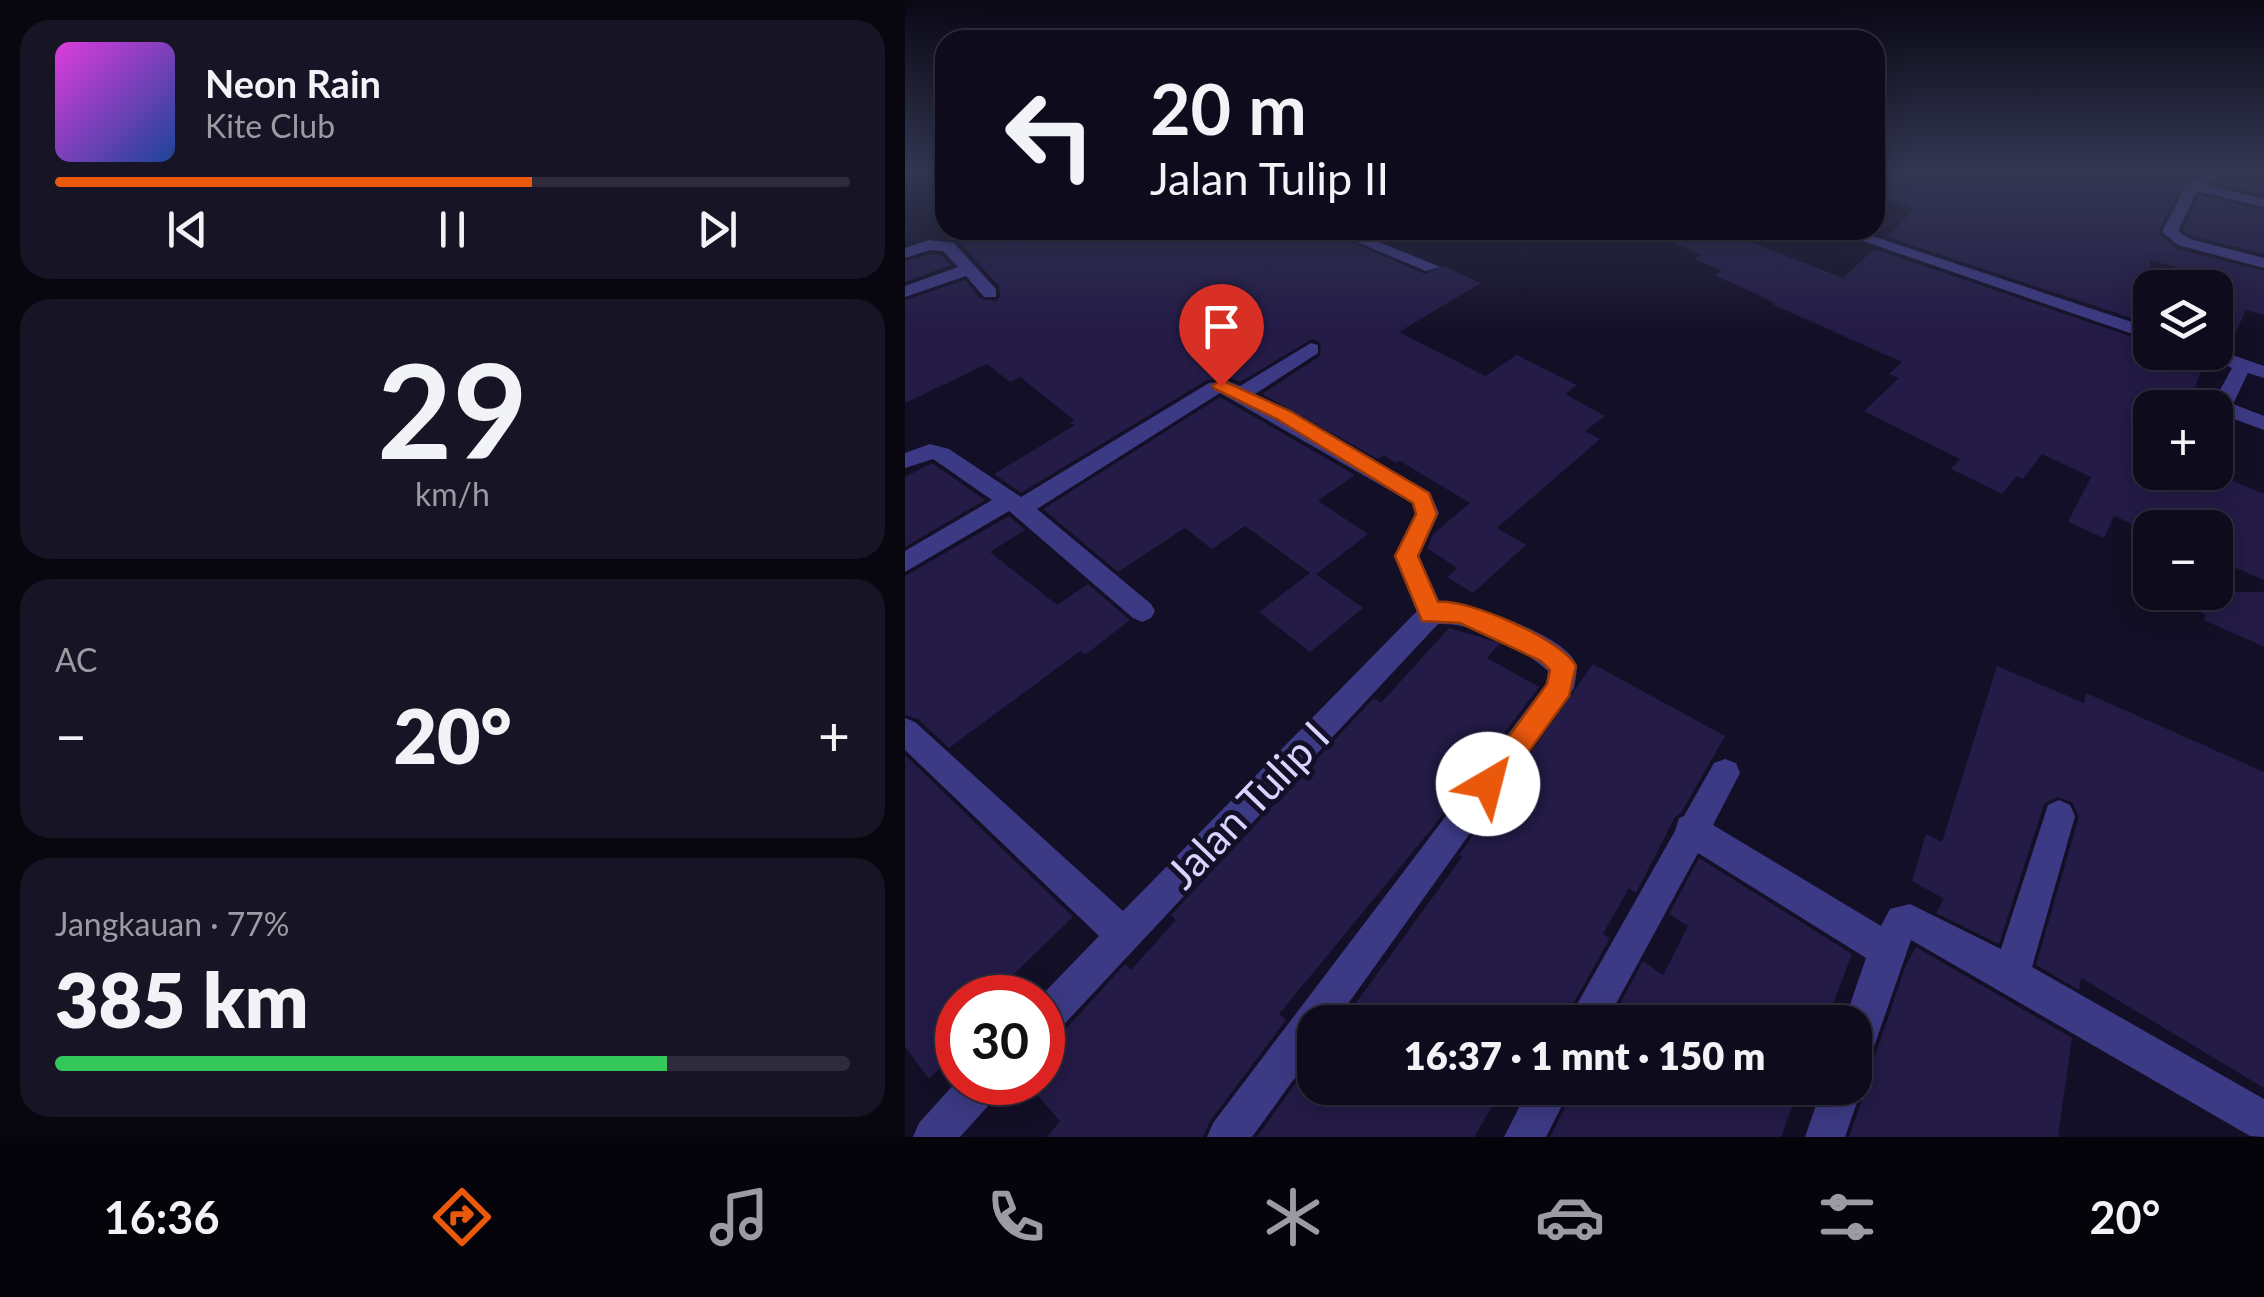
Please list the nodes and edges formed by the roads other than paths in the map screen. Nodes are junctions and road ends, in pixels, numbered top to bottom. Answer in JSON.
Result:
{"nodes":[{"id":1,"x":2174,"y":224,"type":"edge"},
{"id":2,"x":1362,"y":240,"type":"edge"},
{"id":3,"x":1869,"y":240,"type":"edge"},
{"id":4,"x":905,"y":253,"type":"edge"},
{"id":5,"x":2264,"y":263,"type":"edge"},
{"id":6,"x":1432,"y":267,"type":"dead end"},
{"id":7,"x":966,"y":270,"type":"junction"},
{"id":8,"x":905,"y":292,"type":"edge"},
{"id":9,"x":990,"y":293,"type":"dead end"},
{"id":10,"x":2133,"y":328,"type":"edge"},
{"id":11,"x":1311,"y":349,"type":"dead end"},
{"id":12,"x":2233,"y":362,"type":"edge"},
{"id":13,"x":2243,"y":365,"type":"junction"},
{"id":14,"x":2264,"y":372,"type":"edge"},
{"id":15,"x":2230,"y":390,"type":"edge"},
{"id":16,"x":1241,"y":394,"type":"junction"},
{"id":17,"x":2233,"y":416,"type":"edge"},
{"id":18,"x":2264,"y":423,"type":"edge"},
{"id":19,"x":905,"y":461,"type":"edge"},
{"id":20,"x":1015,"y":504,"type":"junction"},
{"id":21,"x":905,"y":564,"type":"edge"},
{"id":22,"x":1143,"y":611,"type":"dead end"},
{"id":23,"x":1447,"y":614,"type":"junction"},
{"id":24,"x":905,"y":730,"type":"edge"},
{"id":25,"x":1725,"y":773,"type":"dead end"},
{"id":26,"x":2059,"y":816,"type":"dead end"},
{"id":27,"x":1690,"y":830,"type":"junction"},
{"id":28,"x":1123,"y":935,"type":"junction"},
{"id":29,"x":1887,"y":950,"type":"junction"},
{"id":30,"x":2011,"y":975,"type":"junction"},
{"id":31,"x":1065,"y":997,"type":"edge"},
{"id":32,"x":1595,"y":1005,"type":"edge"},
{"id":33,"x":1869,"y":1005,"type":"edge"},
{"id":34,"x":962,"y":1105,"type":"edge"},
{"id":35,"x":1542,"y":1105,"type":"edge"},
{"id":36,"x":1836,"y":1105,"type":"edge"},
{"id":37,"x":2264,"y":1122,"type":"edge"},
{"id":38,"x":933,"y":1137,"type":"edge"},
{"id":39,"x":1227,"y":1137,"type":"edge"},
{"id":40,"x":1524,"y":1137,"type":"edge"},
{"id":41,"x":1825,"y":1137,"type":"edge"}],
"edges":[{"from":1,"to":5,"type":"street"},
{"from":2,"to":6,"type":"street"},
{"from":3,"to":10,"type":"street"},
{"from":4,"to":7,"type":"street"},
{"from":7,"to":8,"type":"street"},
{"from":7,"to":9,"type":"street"},
{"from":11,"to":16,"type":"street"},
{"from":12,"to":13,"type":"street"},
{"from":13,"to":14,"type":"street"},
{"from":13,"to":15,"type":"street"},
{"from":16,"to":20,"type":"street"},
{"from":16,"to":23,"type":"street"},
{"from":17,"to":18,"type":"street"},
{"from":19,"to":20,"type":"street"},
{"from":20,"to":21,"type":"street"},
{"from":20,"to":22,"type":"street"},
{"from":23,"to":28,"type":"street","name":"Jalan Tulip I"},
{"from":23,"to":39,"type":"street"},
{"from":24,"to":28,"type":"street"},
{"from":25,"to":27,"type":"street"},
{"from":26,"to":30,"type":"street"},
{"from":27,"to":29,"type":"street"},
{"from":27,"to":32,"type":"street"},
{"from":28,"to":31,"type":"street","name":"Jalan Tulip I"},
{"from":29,"to":30,"type":"street"},
{"from":29,"to":33,"type":"street"},
{"from":30,"to":37,"type":"street"},
{"from":34,"to":38,"type":"street"},
{"from":35,"to":40,"type":"street"},
{"from":36,"to":41,"type":"street"}]}
